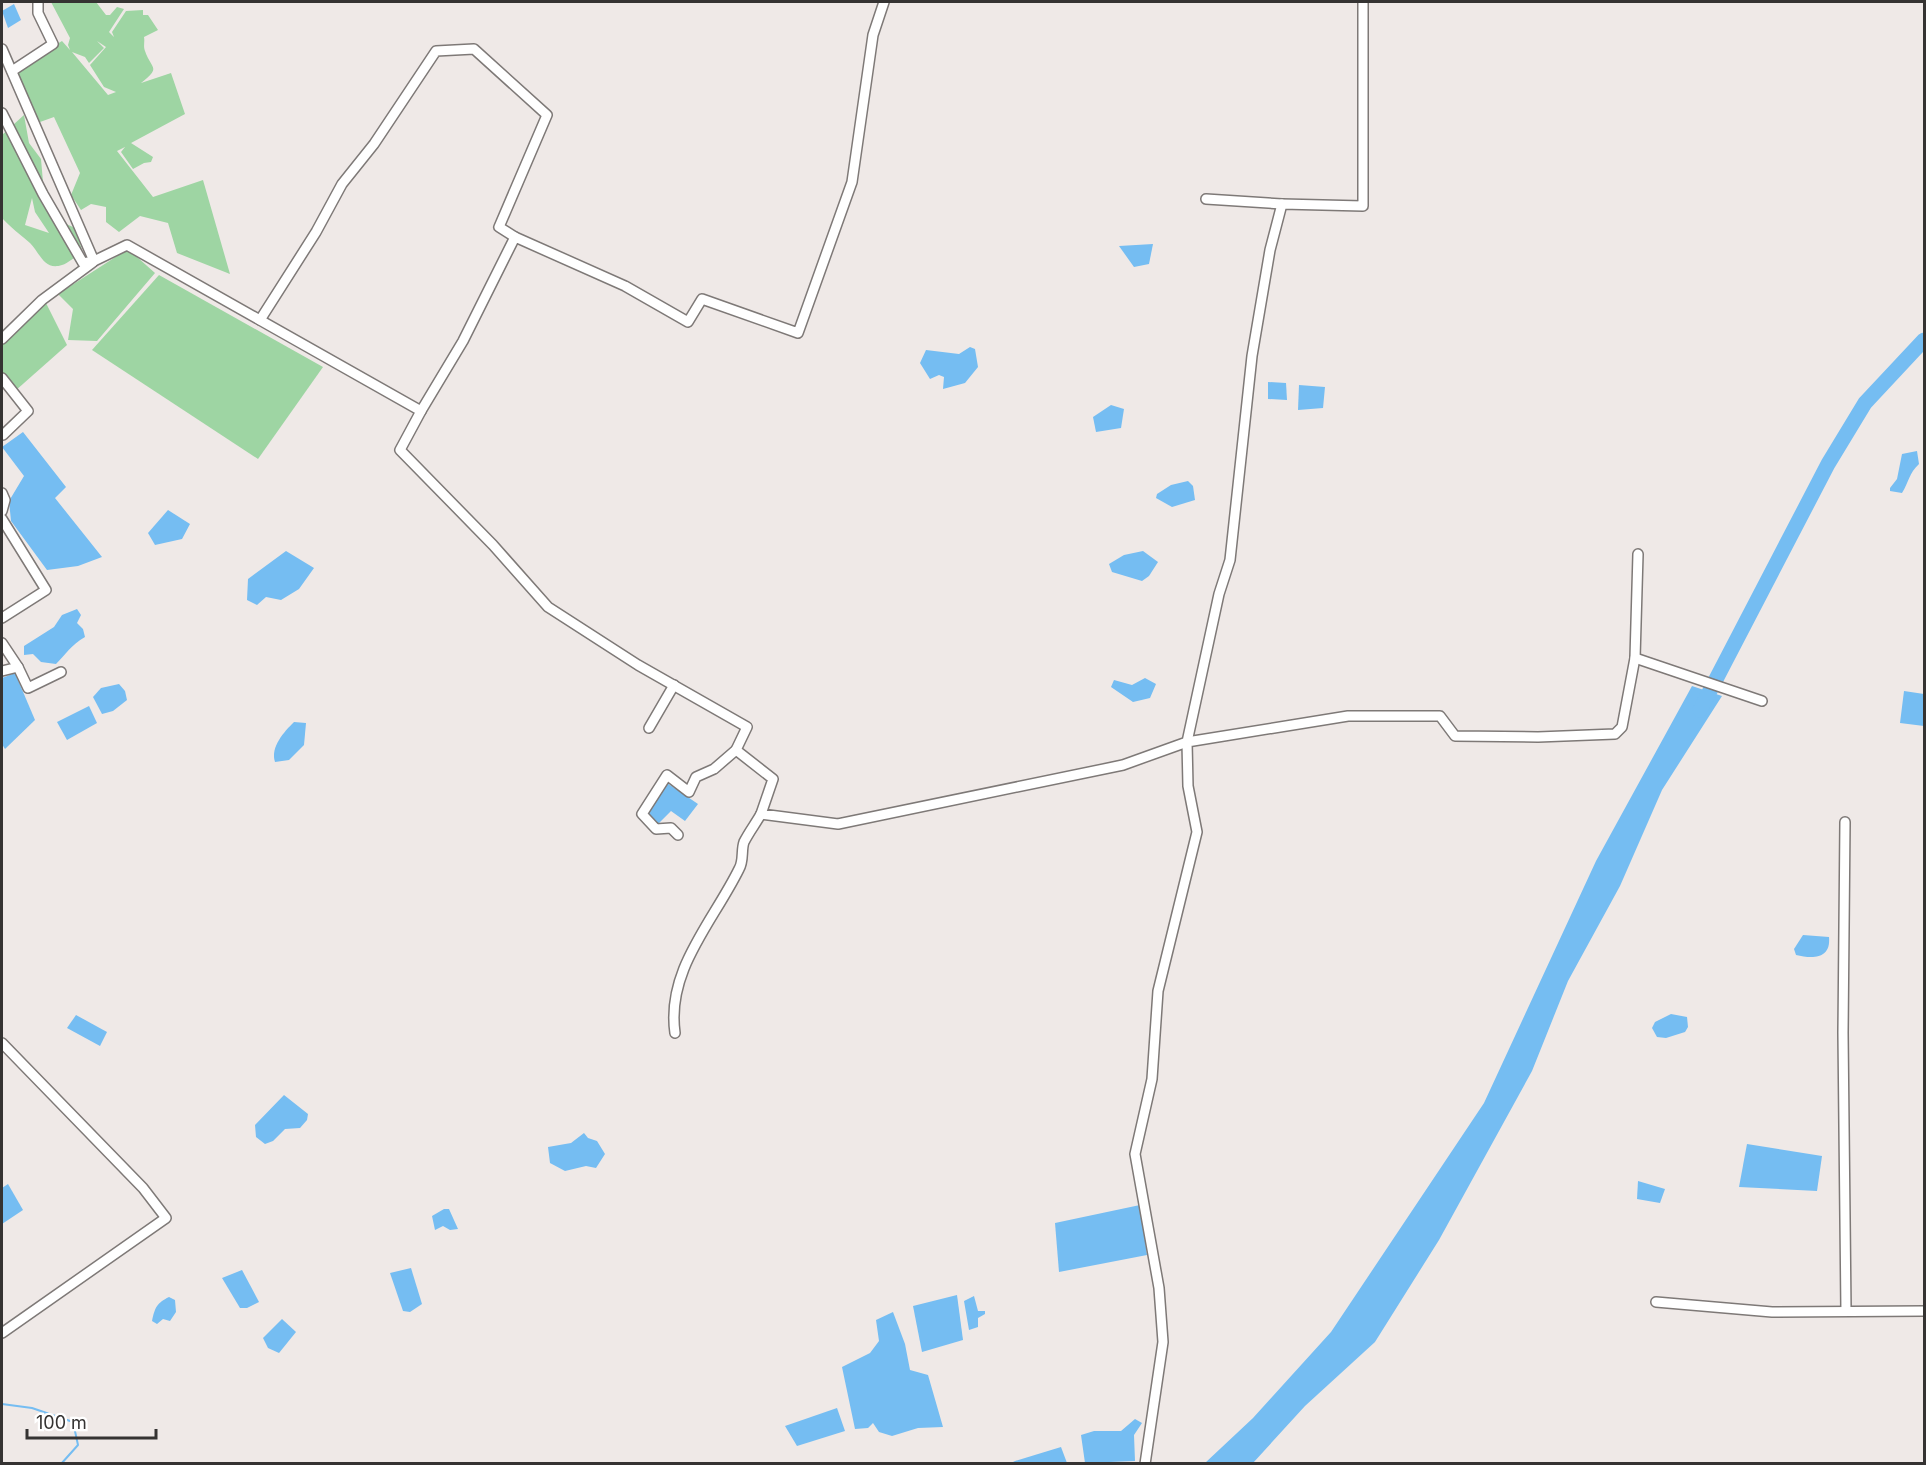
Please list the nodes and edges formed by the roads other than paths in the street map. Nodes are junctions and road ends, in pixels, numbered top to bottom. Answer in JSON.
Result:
{"nodes":[{"id":1,"x":38,"y":2,"type":"edge"},
{"id":2,"x":884,"y":2,"type":"edge"},
{"id":3,"x":1363,"y":2,"type":"edge"},
{"id":4,"x":2,"y":49,"type":"edge"},
{"id":5,"x":12,"y":70,"type":"junction"},
{"id":6,"x":2,"y":112,"type":"edge"},
{"id":7,"x":1206,"y":199,"type":"dead end"},
{"id":8,"x":1282,"y":204,"type":"junction"},
{"id":9,"x":515,"y":237,"type":"junction"},
{"id":10,"x":94,"y":261,"type":"junction"},
{"id":11,"x":260,"y":320,"type":"junction"},
{"id":12,"x":2,"y":339,"type":"edge"},
{"id":13,"x":2,"y":378,"type":"edge"},
{"id":14,"x":421,"y":411,"type":"junction"},
{"id":15,"x":2,"y":435,"type":"edge"},
{"id":16,"x":2,"y":493,"type":"edge"},
{"id":17,"x":2,"y":511,"type":"edge"},
{"id":18,"x":2,"y":519,"type":"edge"},
{"id":19,"x":1638,"y":554,"type":"dead end"},
{"id":20,"x":2,"y":618,"type":"edge"},
{"id":21,"x":2,"y":643,"type":"edge"},
{"id":22,"x":1635,"y":658,"type":"junction"},
{"id":23,"x":18,"y":668,"type":"junction"},
{"id":24,"x":2,"y":671,"type":"edge"},
{"id":25,"x":61,"y":672,"type":"dead end"},
{"id":26,"x":674,"y":685,"type":"junction"},
{"id":27,"x":1762,"y":701,"type":"dead end"},
{"id":28,"x":649,"y":728,"type":"dead end"},
{"id":29,"x":1187,"y":742,"type":"junction"},
{"id":30,"x":736,"y":750,"type":"junction"},
{"id":31,"x":761,"y":814,"type":"junction"},
{"id":32,"x":1845,"y":822,"type":"dead end"},
{"id":33,"x":678,"y":835,"type":"dead end"},
{"id":34,"x":675,"y":1034,"type":"dead end"},
{"id":35,"x":2,"y":1043,"type":"edge"},
{"id":36,"x":1656,"y":1302,"type":"dead end"},
{"id":37,"x":1846,"y":1311,"type":"junction"},
{"id":38,"x":1924,"y":1311,"type":"edge"},
{"id":39,"x":2,"y":1333,"type":"edge"},
{"id":40,"x":1145,"y":1464,"type":"edge"}],
"edges":[{"from":1,"to":5,"type":"street"},
{"from":2,"to":9,"type":"street"},
{"from":3,"to":8,"type":"street"},
{"from":4,"to":5,"type":"street"},
{"from":5,"to":10,"type":"street"},
{"from":6,"to":10,"type":"street"},
{"from":7,"to":8,"type":"street"},
{"from":8,"to":29,"type":"street"},
{"from":9,"to":11,"type":"street"},
{"from":9,"to":14,"type":"street"},
{"from":10,"to":11,"type":"street"},
{"from":10,"to":12,"type":"street"},
{"from":11,"to":14,"type":"street"},
{"from":13,"to":15,"type":"street"},
{"from":14,"to":26,"type":"street"},
{"from":16,"to":17,"type":"street"},
{"from":18,"to":20,"type":"street"},
{"from":19,"to":22,"type":"street"},
{"from":21,"to":23,"type":"street"},
{"from":22,"to":27,"type":"street"},
{"from":22,"to":29,"type":"street"},
{"from":23,"to":24,"type":"street"},
{"from":23,"to":25,"type":"street"},
{"from":26,"to":28,"type":"street"},
{"from":26,"to":30,"type":"street"},
{"from":29,"to":31,"type":"street"},
{"from":29,"to":40,"type":"street"},
{"from":30,"to":31,"type":"street"},
{"from":30,"to":33,"type":"street"},
{"from":31,"to":34,"type":"street"},
{"from":32,"to":37,"type":"street"},
{"from":35,"to":39,"type":"street"},
{"from":36,"to":37,"type":"street"},
{"from":37,"to":38,"type":"street"}]}
